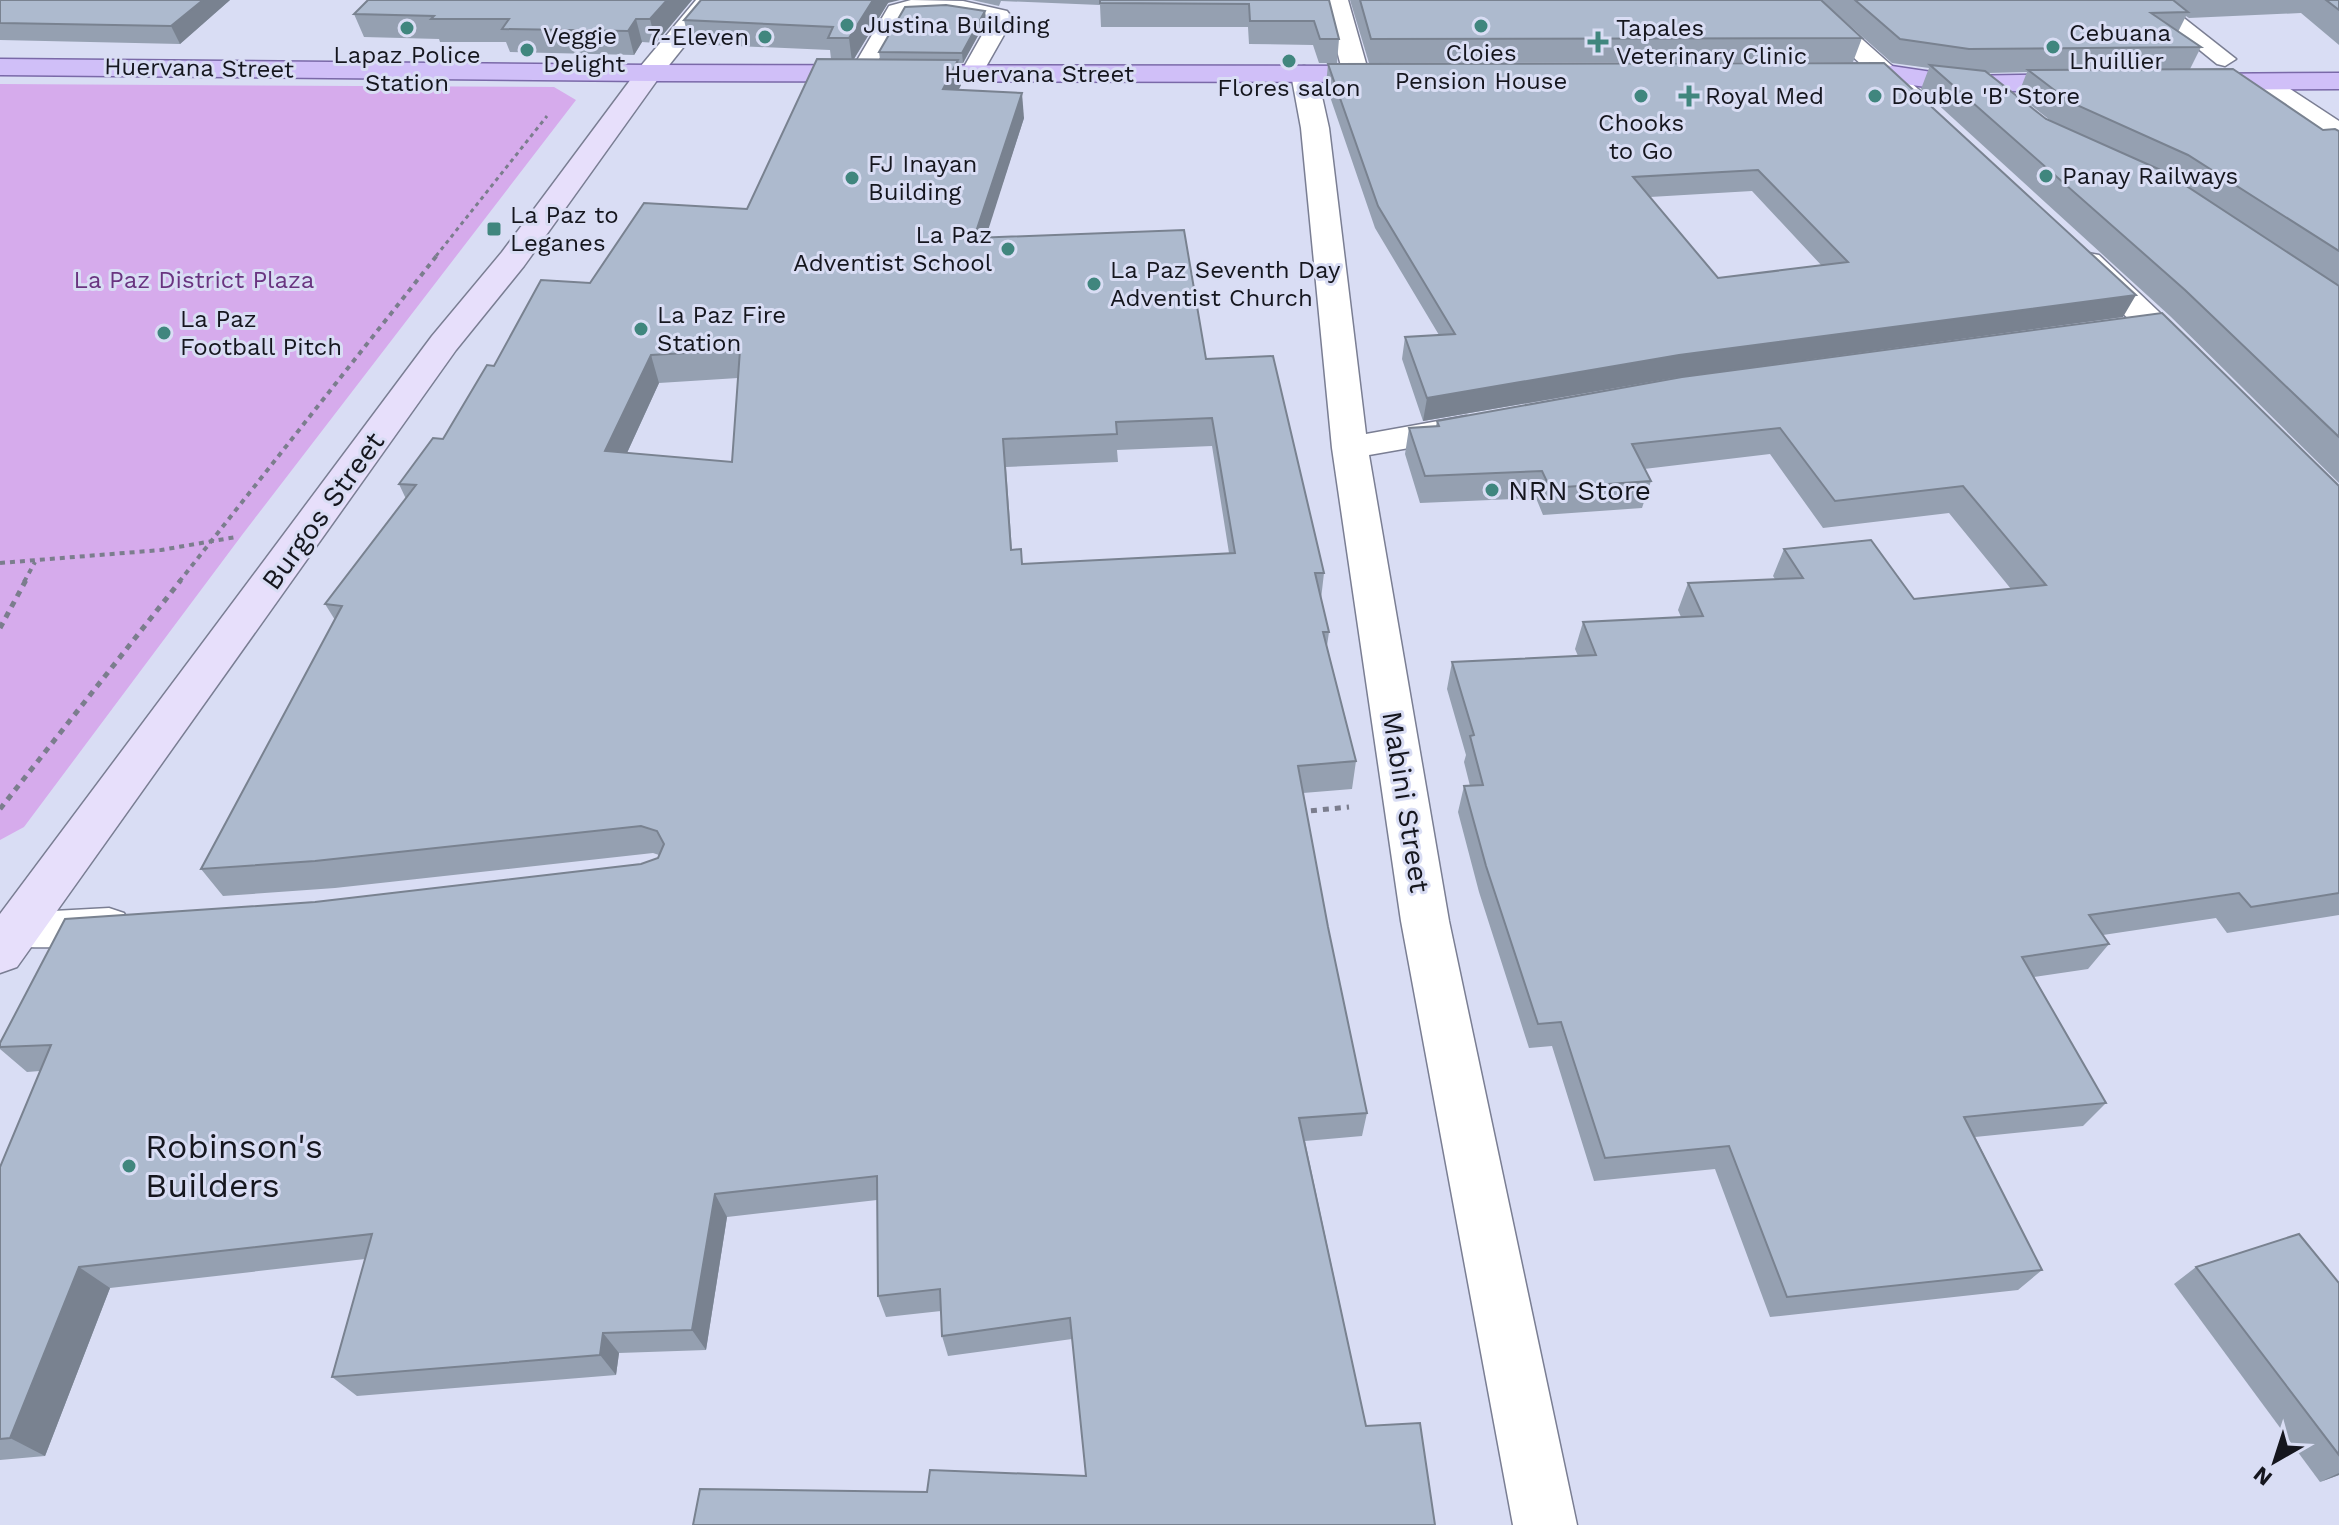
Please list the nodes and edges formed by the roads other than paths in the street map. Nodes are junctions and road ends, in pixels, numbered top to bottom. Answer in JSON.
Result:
{"nodes":[{"id":1,"x":709,"y":0,"type":"edge"},
{"id":2,"x":1336,"y":0,"type":"edge"},
{"id":3,"x":2148,"y":0,"type":"edge"},
{"id":4,"x":1814,"y":4,"type":"edge"},
{"id":5,"x":2339,"y":58,"type":"edge"},
{"id":6,"x":2087,"y":61,"type":"edge"},
{"id":7,"x":0,"y":67,"type":"edge"},
{"id":8,"x":2230,"y":70,"type":"junction"},
{"id":9,"x":2176,"y":71,"type":"edge"},
{"id":10,"x":649,"y":73,"type":"junction"},
{"id":11,"x":1808,"y":73,"type":"edge"},
{"id":12,"x":1885,"y":73,"type":"junction"},
{"id":13,"x":860,"y":74,"type":"junction"},
{"id":14,"x":971,"y":74,"type":"junction"},
{"id":15,"x":1304,"y":74,"type":"junction"},
{"id":16,"x":1356,"y":74,"type":"junction"},
{"id":17,"x":1417,"y":74,"type":"edge"},
{"id":18,"x":2339,"y":81,"type":"edge"},
{"id":19,"x":2108,"y":82,"type":"edge"},
{"id":20,"x":2264,"y":82,"type":"junction"},
{"id":21,"x":1981,"y":83,"type":"junction"},
{"id":22,"x":2014,"y":109,"type":"edge"},
{"id":23,"x":1943,"y":127,"type":"edge"},
{"id":24,"x":2339,"y":131,"type":"edge"},
{"id":25,"x":2339,"y":152,"type":"edge"},
{"id":26,"x":2070,"y":245,"type":"edge"},
{"id":27,"x":2156,"y":325,"type":"junction"},
{"id":28,"x":2109,"y":332,"type":"edge"},
{"id":29,"x":2210,"y":379,"type":"edge"},
{"id":30,"x":1499,"y":421,"type":"edge"},
{"id":31,"x":1350,"y":448,"type":"junction"},
{"id":32,"x":151,"y":922,"type":"edge"},
{"id":33,"x":11,"y":928,"type":"edge"},
{"id":34,"x":1545,"y":1525,"type":"edge"}],
"edges":[{"from":1,"to":10,"type":"street"},
{"from":2,"to":16,"type":"street"},
{"from":3,"to":8,"type":"lane"},
{"from":4,"to":12,"type":"street"},
{"from":5,"to":8,"type":"main road"},
{"from":6,"to":12,"type":"main road"},
{"from":7,"to":10,"type":"main road","name":"Huervana Street"},
{"from":8,"to":9,"type":"main road"},
{"from":8,"to":20,"type":"main road"},
{"from":8,"to":25,"type":"lane"},
{"from":10,"to":13,"type":"main road","name":"Huervana Street"},
{"from":10,"to":33,"type":"main road","name":"Burgos Street"},
{"from":11,"to":12,"type":"main road"},
{"from":12,"to":21,"type":"main road"},
{"from":12,"to":23,"type":"street"},
{"from":13,"to":14,"type":"main road","name":"Huervana Street"},
{"from":13,"to":14,"type":"lane"},
{"from":14,"to":15,"type":"main road","name":"Huervana Street"},
{"from":15,"to":16,"type":"main road","name":"Huervana Street"},
{"from":15,"to":31,"type":"street","name":"Mabini Street"},
{"from":16,"to":17,"type":"main road","name":"Huervana Street"},
{"from":18,"to":20,"type":"main road"},
{"from":19,"to":21,"type":"main road"},
{"from":20,"to":24,"type":"lane"},
{"from":21,"to":22,"type":"street"},
{"from":26,"to":27,"type":"street"},
{"from":27,"to":28,"type":"street"},
{"from":27,"to":29,"type":"street"},
{"from":30,"to":31,"type":"street"},
{"from":31,"to":34,"type":"street","name":"Mabini Street"},
{"from":32,"to":33,"type":"lane"}]}
